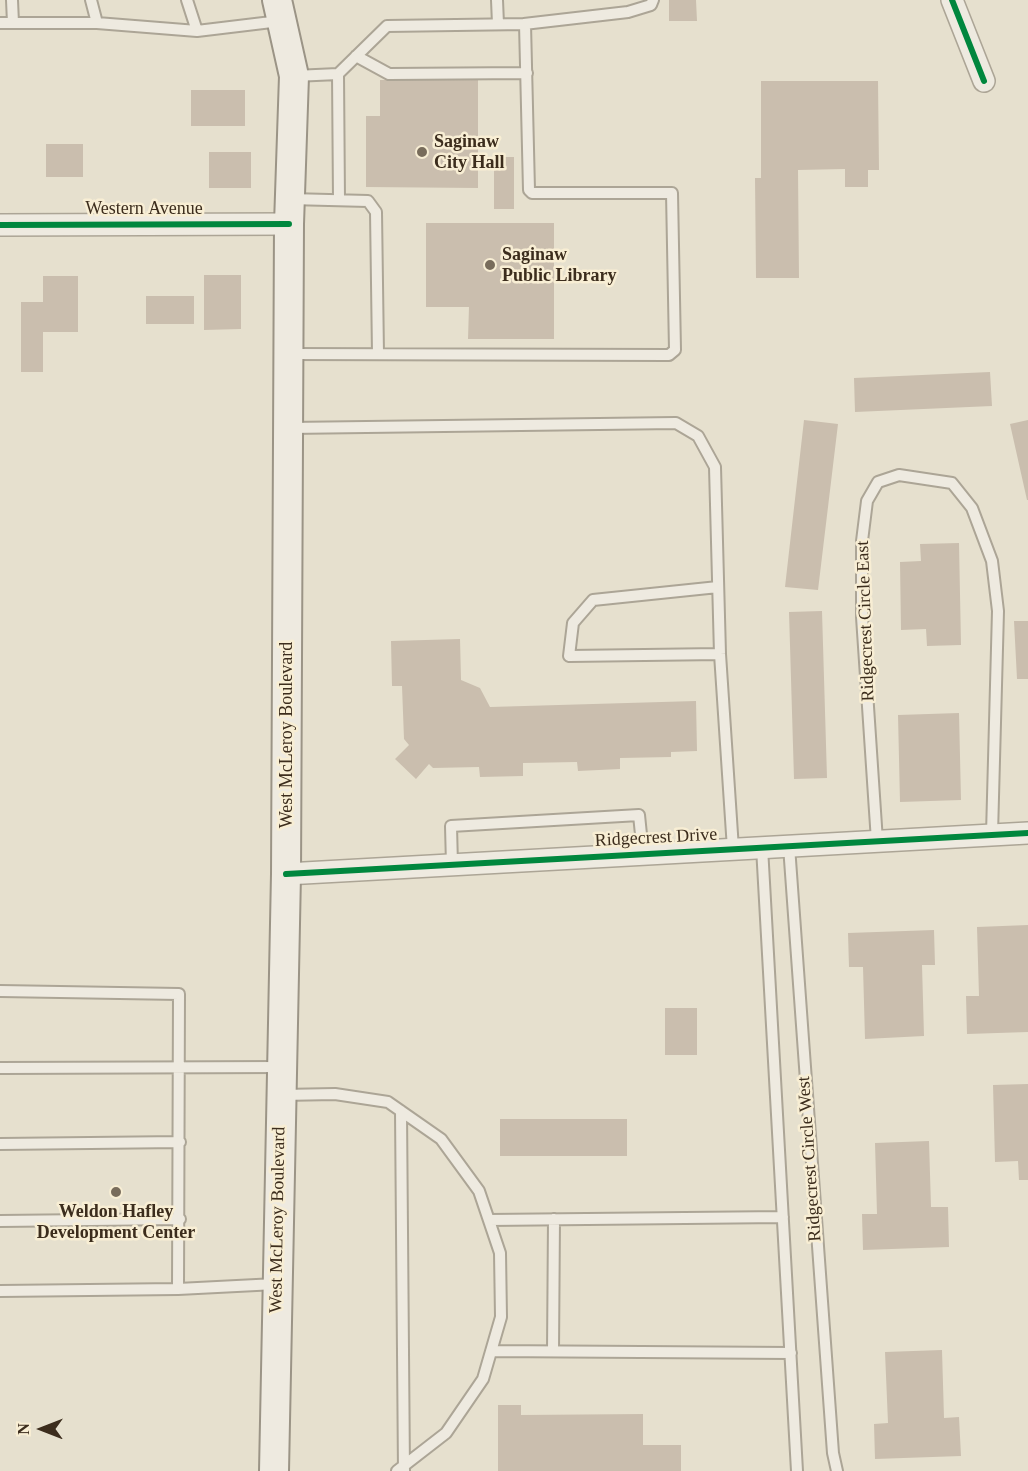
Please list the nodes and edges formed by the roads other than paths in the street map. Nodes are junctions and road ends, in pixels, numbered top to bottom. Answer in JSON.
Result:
{"nodes":[{"id":1,"x":12,"y":0,"type":"edge"},
{"id":2,"x":91,"y":0,"type":"edge"},
{"id":3,"x":187,"y":0,"type":"edge"},
{"id":4,"x":497,"y":0,"type":"edge"},
{"id":5,"x":653,"y":0,"type":"edge"},
{"id":6,"x":951,"y":0,"type":"edge"},
{"id":7,"x":281,"y":10,"type":"edge"},
{"id":8,"x":0,"y":23,"type":"edge"},
{"id":9,"x":13,"y":23,"type":"junction"},
{"id":10,"x":97,"y":23,"type":"junction"},
{"id":11,"x":498,"y":24,"type":"junction"},
{"id":12,"x":524,"y":24,"type":"junction"},
{"id":13,"x":197,"y":31,"type":"junction"},
{"id":14,"x":356,"y":56,"type":"junction"},
{"id":15,"x":527,"y":73,"type":"junction"},
{"id":16,"x":338,"y":74,"type":"junction"},
{"id":17,"x":294,"y":76,"type":"junction"},
{"id":18,"x":984,"y":81,"type":"dead end"},
{"id":19,"x":339,"y":200,"type":"junction"},
{"id":20,"x":290,"y":212,"type":"junction"},
{"id":21,"x":0,"y":225,"type":"edge"},
{"id":22,"x":289,"y":354,"type":"junction"},
{"id":23,"x":378,"y":354,"type":"junction"},
{"id":24,"x":289,"y":428,"type":"junction"},
{"id":25,"x":718,"y":587,"type":"junction"},
{"id":26,"x":720,"y":654,"type":"junction"},
{"id":27,"x":992,"y":834,"type":"junction"},
{"id":28,"x":1028,"y":834,"type":"edge"},
{"id":29,"x":877,"y":842,"type":"junction"},
{"id":30,"x":789,"y":846,"type":"junction"},
{"id":31,"x":762,"y":847,"type":"junction"},
{"id":32,"x":733,"y":849,"type":"junction"},
{"id":33,"x":643,"y":854,"type":"junction"},
{"id":34,"x":452,"y":865,"type":"junction"},
{"id":35,"x":286,"y":874,"type":"junction"},
{"id":36,"x":0,"y":991,"type":"edge"},
{"id":37,"x":179,"y":1066,"type":"junction"},
{"id":38,"x":281,"y":1067,"type":"junction"},
{"id":39,"x":0,"y":1068,"type":"edge"},
{"id":40,"x":280,"y":1095,"type":"junction"},
{"id":41,"x":401,"y":1111,"type":"junction"},
{"id":42,"x":180,"y":1142,"type":"junction"},
{"id":43,"x":0,"y":1144,"type":"edge"},
{"id":44,"x":783,"y":1217,"type":"junction"},
{"id":45,"x":554,"y":1219,"type":"junction"},
{"id":46,"x":180,"y":1220,"type":"junction"},
{"id":47,"x":489,"y":1220,"type":"junction"},
{"id":48,"x":0,"y":1221,"type":"edge"},
{"id":49,"x":276,"y":1284,"type":"junction"},
{"id":50,"x":178,"y":1289,"type":"junction"},
{"id":51,"x":0,"y":1291,"type":"edge"},
{"id":52,"x":491,"y":1351,"type":"junction"},
{"id":53,"x":554,"y":1351,"type":"junction"},
{"id":54,"x":791,"y":1353,"type":"junction"},
{"id":55,"x":402,"y":1470,"type":"edge"},
{"id":56,"x":274,"y":1471,"type":"edge"},
{"id":57,"x":797,"y":1471,"type":"edge"},
{"id":58,"x":837,"y":1471,"type":"edge"}],
"edges":[{"from":1,"to":9,"type":"lane"},
{"from":2,"to":10,"type":"lane"},
{"from":3,"to":13,"type":"lane"},
{"from":4,"to":11,"type":"lane"},
{"from":5,"to":12,"type":"lane"},
{"from":6,"to":18,"type":"street"},
{"from":7,"to":13,"type":"lane"},
{"from":7,"to":17,"type":"main road","name":"West McLeroy Boulevard"},
{"from":8,"to":9,"type":"lane"},
{"from":9,"to":10,"type":"lane"},
{"from":10,"to":13,"type":"lane"},
{"from":11,"to":12,"type":"lane"},
{"from":11,"to":14,"type":"lane"},
{"from":12,"to":15,"type":"lane"},
{"from":14,"to":15,"type":"lane"},
{"from":14,"to":16,"type":"lane"},
{"from":15,"to":23,"type":"lane"},
{"from":16,"to":17,"type":"lane"},
{"from":16,"to":19,"type":"lane"},
{"from":17,"to":20,"type":"main road","name":"West McLeroy Boulevard"},
{"from":19,"to":20,"type":"lane"},
{"from":19,"to":23,"type":"lane"},
{"from":20,"to":21,"type":"street","name":"Western Avenue"},
{"from":20,"to":22,"type":"main road","name":"West McLeroy Boulevard"},
{"from":22,"to":23,"type":"lane"},
{"from":22,"to":24,"type":"main road","name":"West McLeroy Boulevard"},
{"from":24,"to":25,"type":"lane"},
{"from":24,"to":35,"type":"main road","name":"West McLeroy Boulevard"},
{"from":25,"to":26,"type":"lane"},
{"from":25,"to":26,"type":"lane"},
{"from":26,"to":32,"type":"lane"},
{"from":27,"to":28,"type":"street","name":"Ridgecrest Drive"},
{"from":27,"to":29,"type":"street","name":"Ridgecrest Drive"},
{"from":27,"to":29,"type":"lane","name":"Ridgecrest Circle East"},
{"from":29,"to":30,"type":"street","name":"Ridgecrest Drive"},
{"from":30,"to":31,"type":"street","name":"Ridgecrest Drive"},
{"from":30,"to":58,"type":"lane","name":"Ridgecrest Circle West"},
{"from":31,"to":32,"type":"street","name":"Ridgecrest Drive"},
{"from":31,"to":44,"type":"lane"},
{"from":32,"to":33,"type":"street","name":"Ridgecrest Drive"},
{"from":33,"to":34,"type":"street","name":"Ridgecrest Drive"},
{"from":33,"to":34,"type":"lane"},
{"from":34,"to":35,"type":"street","name":"Ridgecrest Drive"},
{"from":35,"to":38,"type":"main road","name":"West McLeroy Boulevard"},
{"from":36,"to":37,"type":"lane"},
{"from":37,"to":38,"type":"lane"},
{"from":37,"to":39,"type":"lane"},
{"from":37,"to":42,"type":"lane"},
{"from":38,"to":40,"type":"main road","name":"West McLeroy Boulevard"},
{"from":40,"to":41,"type":"lane"},
{"from":40,"to":49,"type":"main road","name":"West McLeroy Boulevard"},
{"from":41,"to":47,"type":"lane"},
{"from":41,"to":55,"type":"lane"},
{"from":42,"to":43,"type":"lane"},
{"from":42,"to":46,"type":"lane"},
{"from":44,"to":45,"type":"lane"},
{"from":44,"to":54,"type":"lane"},
{"from":45,"to":47,"type":"lane"},
{"from":45,"to":53,"type":"lane"},
{"from":46,"to":48,"type":"lane"},
{"from":46,"to":50,"type":"lane"},
{"from":47,"to":52,"type":"lane"},
{"from":49,"to":50,"type":"lane"},
{"from":49,"to":56,"type":"main road","name":"West McLeroy Boulevard"},
{"from":50,"to":51,"type":"lane"},
{"from":52,"to":53,"type":"lane"},
{"from":52,"to":55,"type":"lane"},
{"from":53,"to":54,"type":"lane"},
{"from":54,"to":57,"type":"lane"}]}
